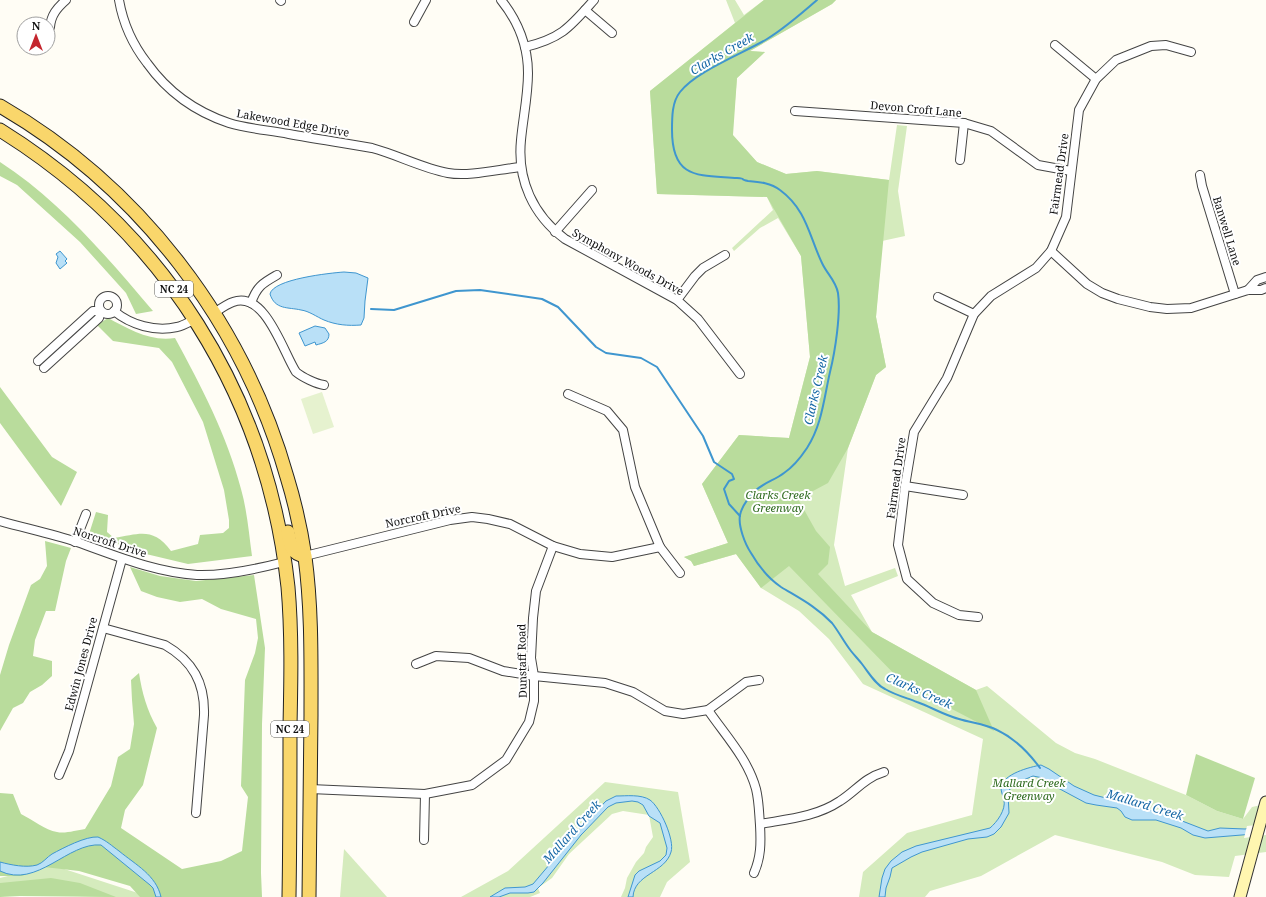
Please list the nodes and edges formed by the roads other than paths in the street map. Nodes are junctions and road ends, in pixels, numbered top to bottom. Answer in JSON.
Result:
{"nodes":[{"id":1,"x":66,"y":0,"type":"edge"},
{"id":2,"x":119,"y":0,"type":"edge"},
{"id":3,"x":426,"y":0,"type":"edge"},
{"id":4,"x":502,"y":0,"type":"edge"},
{"id":5,"x":594,"y":0,"type":"edge"},
{"id":6,"x":585,"y":10,"type":"junction"},
{"id":7,"x":52,"y":16,"type":"edge"},
{"id":8,"x":414,"y":22,"type":"dead end"},
{"id":9,"x":612,"y":34,"type":"dead end"},
{"id":10,"x":1055,"y":45,"type":"dead end"},
{"id":11,"x":525,"y":47,"type":"junction"},
{"id":12,"x":1191,"y":52,"type":"dead end"},
{"id":13,"x":1096,"y":79,"type":"junction"},
{"id":14,"x":0,"y":106,"type":"edge"},
{"id":15,"x":795,"y":110,"type":"dead end"},
{"id":16,"x":964,"y":123,"type":"junction"},
{"id":17,"x":0,"y":130,"type":"edge"},
{"id":18,"x":960,"y":160,"type":"dead end"},
{"id":19,"x":521,"y":167,"type":"junction"},
{"id":20,"x":1071,"y":171,"type":"junction"},
{"id":21,"x":1200,"y":175,"type":"dead end"},
{"id":22,"x":592,"y":190,"type":"dead end"},
{"id":23,"x":555,"y":232,"type":"junction"},
{"id":24,"x":1052,"y":251,"type":"junction"},
{"id":25,"x":725,"y":255,"type":"dead end"},
{"id":26,"x":274,"y":275,"type":"dead end"},
{"id":27,"x":1266,"y":277,"type":"edge"},
{"id":28,"x":1266,"y":288,"type":"edge"},
{"id":29,"x":1248,"y":290,"type":"junction"},
{"id":30,"x":1235,"y":294,"type":"junction"},
{"id":31,"x":938,"y":298,"type":"dead end"},
{"id":32,"x":677,"y":300,"type":"junction"},
{"id":33,"x":250,"y":303,"type":"junction"},
{"id":34,"x":101,"y":311,"type":"junction"},
{"id":35,"x":114,"y":311,"type":"junction"},
{"id":36,"x":214,"y":313,"type":"junction"},
{"id":37,"x":974,"y":314,"type":"junction"},
{"id":38,"x":194,"y":319,"type":"junction"},
{"id":39,"x":38,"y":361,"type":"dead end"},
{"id":40,"x":44,"y":368,"type":"dead end"},
{"id":41,"x":740,"y":374,"type":"dead end"},
{"id":42,"x":321,"y":383,"type":"dead end"},
{"id":43,"x":568,"y":394,"type":"dead end"},
{"id":44,"x":260,"y":455,"type":"junction"},
{"id":45,"x":905,"y":486,"type":"junction"},
{"id":46,"x":963,"y":495,"type":"dead end"},
{"id":47,"x":86,"y":514,"type":"dead end"},
{"id":48,"x":0,"y":521,"type":"edge"},
{"id":49,"x":75,"y":542,"type":"junction"},
{"id":50,"x":553,"y":546,"type":"junction"},
{"id":51,"x":660,"y":547,"type":"junction"},
{"id":52,"x":305,"y":556,"type":"junction"},
{"id":53,"x":122,"y":559,"type":"junction"},
{"id":54,"x":284,"y":562,"type":"junction"},
{"id":55,"x":680,"y":573,"type":"dead end"},
{"id":56,"x":978,"y":617,"type":"dead end"},
{"id":57,"x":103,"y":628,"type":"junction"},
{"id":58,"x":310,"y":639,"type":"junction"},
{"id":59,"x":416,"y":664,"type":"dead end"},
{"id":60,"x":534,"y":676,"type":"junction"},
{"id":61,"x":759,"y":680,"type":"dead end"},
{"id":62,"x":708,"y":710,"type":"junction"},
{"id":63,"x":884,"y":772,"type":"dead end"},
{"id":64,"x":59,"y":775,"type":"dead end"},
{"id":65,"x":310,"y":789,"type":"junction"},
{"id":66,"x":425,"y":794,"type":"junction"},
{"id":67,"x":1266,"y":803,"type":"edge"},
{"id":68,"x":196,"y":813,"type":"dead end"},
{"id":69,"x":760,"y":824,"type":"junction"},
{"id":70,"x":424,"y":840,"type":"dead end"},
{"id":71,"x":754,"y":873,"type":"dead end"},
{"id":72,"x":289,"y":897,"type":"edge"},
{"id":73,"x":309,"y":897,"type":"edge"},
{"id":74,"x":1240,"y":897,"type":"edge"}],
"edges":[{"from":1,"to":7,"type":"street"},
{"from":2,"to":19,"type":"street","name":"Lakewood Edge Drive"},
{"from":3,"to":8,"type":"street"},
{"from":4,"to":11,"type":"street","name":"Symphony Woods Drive"},
{"from":5,"to":6,"type":"street"},
{"from":6,"to":9,"type":"street"},
{"from":6,"to":11,"type":"street"},
{"from":10,"to":13,"type":"street"},
{"from":11,"to":19,"type":"street","name":"Symphony Woods Drive"},
{"from":12,"to":13,"type":"street","name":"Fairmead Drive"},
{"from":13,"to":20,"type":"street","name":"Fairmead Drive"},
{"from":14,"to":36,"type":"main road","number":"NC 24"},
{"from":15,"to":16,"type":"street","name":"Devon Croft Lane"},
{"from":16,"to":18,"type":"street"},
{"from":16,"to":20,"type":"street","name":"Devon Croft Lane"},
{"from":17,"to":38,"type":"main road","number":"NC 24"},
{"from":19,"to":23,"type":"street","name":"Symphony Woods Drive"},
{"from":20,"to":24,"type":"street","name":"Fairmead Drive"},
{"from":21,"to":30,"type":"street","name":"Banwell Lane"},
{"from":22,"to":23,"type":"street"},
{"from":23,"to":32,"type":"street","name":"Symphony Woods Drive"},
{"from":24,"to":30,"type":"street"},
{"from":24,"to":37,"type":"street","name":"Fairmead Drive"},
{"from":25,"to":32,"type":"street"},
{"from":26,"to":33,"type":"street"},
{"from":27,"to":29,"type":"street"},
{"from":28,"to":29,"type":"street"},
{"from":29,"to":30,"type":"street"},
{"from":31,"to":37,"type":"street"},
{"from":32,"to":41,"type":"street","name":"Symphony Woods Drive"},
{"from":33,"to":36,"type":"street"},
{"from":33,"to":42,"type":"street"},
{"from":34,"to":35,"type":"street"},
{"from":34,"to":35,"type":"street"},
{"from":34,"to":39,"type":"street"},
{"from":34,"to":40,"type":"street"},
{"from":35,"to":38,"type":"street"},
{"from":36,"to":52,"type":"main road","number":"NC 24"},
{"from":37,"to":45,"type":"street","name":"Fairmead Drive"},
{"from":38,"to":44,"type":"main road","number":"NC 24"},
{"from":43,"to":51,"type":"street"},
{"from":44,"to":52,"type":"main road"},
{"from":44,"to":54,"type":"main road","number":"NC 24"},
{"from":45,"to":46,"type":"street"},
{"from":45,"to":56,"type":"street","name":"Fairmead Drive"},
{"from":47,"to":49,"type":"street"},
{"from":48,"to":49,"type":"street","name":"Norcroft Drive"},
{"from":49,"to":53,"type":"street","name":"Norcroft Drive"},
{"from":50,"to":51,"type":"street","name":"Norcroft Drive"},
{"from":50,"to":52,"type":"street","name":"Norcroft Drive"},
{"from":50,"to":60,"type":"street","name":"Dunstaff Road"},
{"from":51,"to":55,"type":"street"},
{"from":52,"to":58,"type":"main road","number":"NC 24"},
{"from":53,"to":54,"type":"street","name":"Norcroft Drive"},
{"from":53,"to":57,"type":"street","name":"Edwin Jones Drive"},
{"from":54,"to":58,"type":"main road"},
{"from":54,"to":72,"type":"main road","number":"NC 24"},
{"from":57,"to":64,"type":"street","name":"Edwin Jones Drive"},
{"from":57,"to":68,"type":"street"},
{"from":58,"to":65,"type":"main road","number":"NC 24"},
{"from":59,"to":60,"type":"street"},
{"from":60,"to":62,"type":"street"},
{"from":60,"to":66,"type":"street","name":"Dunstaff Road"},
{"from":61,"to":62,"type":"street"},
{"from":62,"to":69,"type":"street"},
{"from":63,"to":69,"type":"street"},
{"from":65,"to":66,"type":"street","name":"Dunstaff Road"},
{"from":65,"to":73,"type":"main road","number":"NC 24"},
{"from":66,"to":70,"type":"street"},
{"from":67,"to":74,"type":"main road"},
{"from":69,"to":71,"type":"street"}]}
